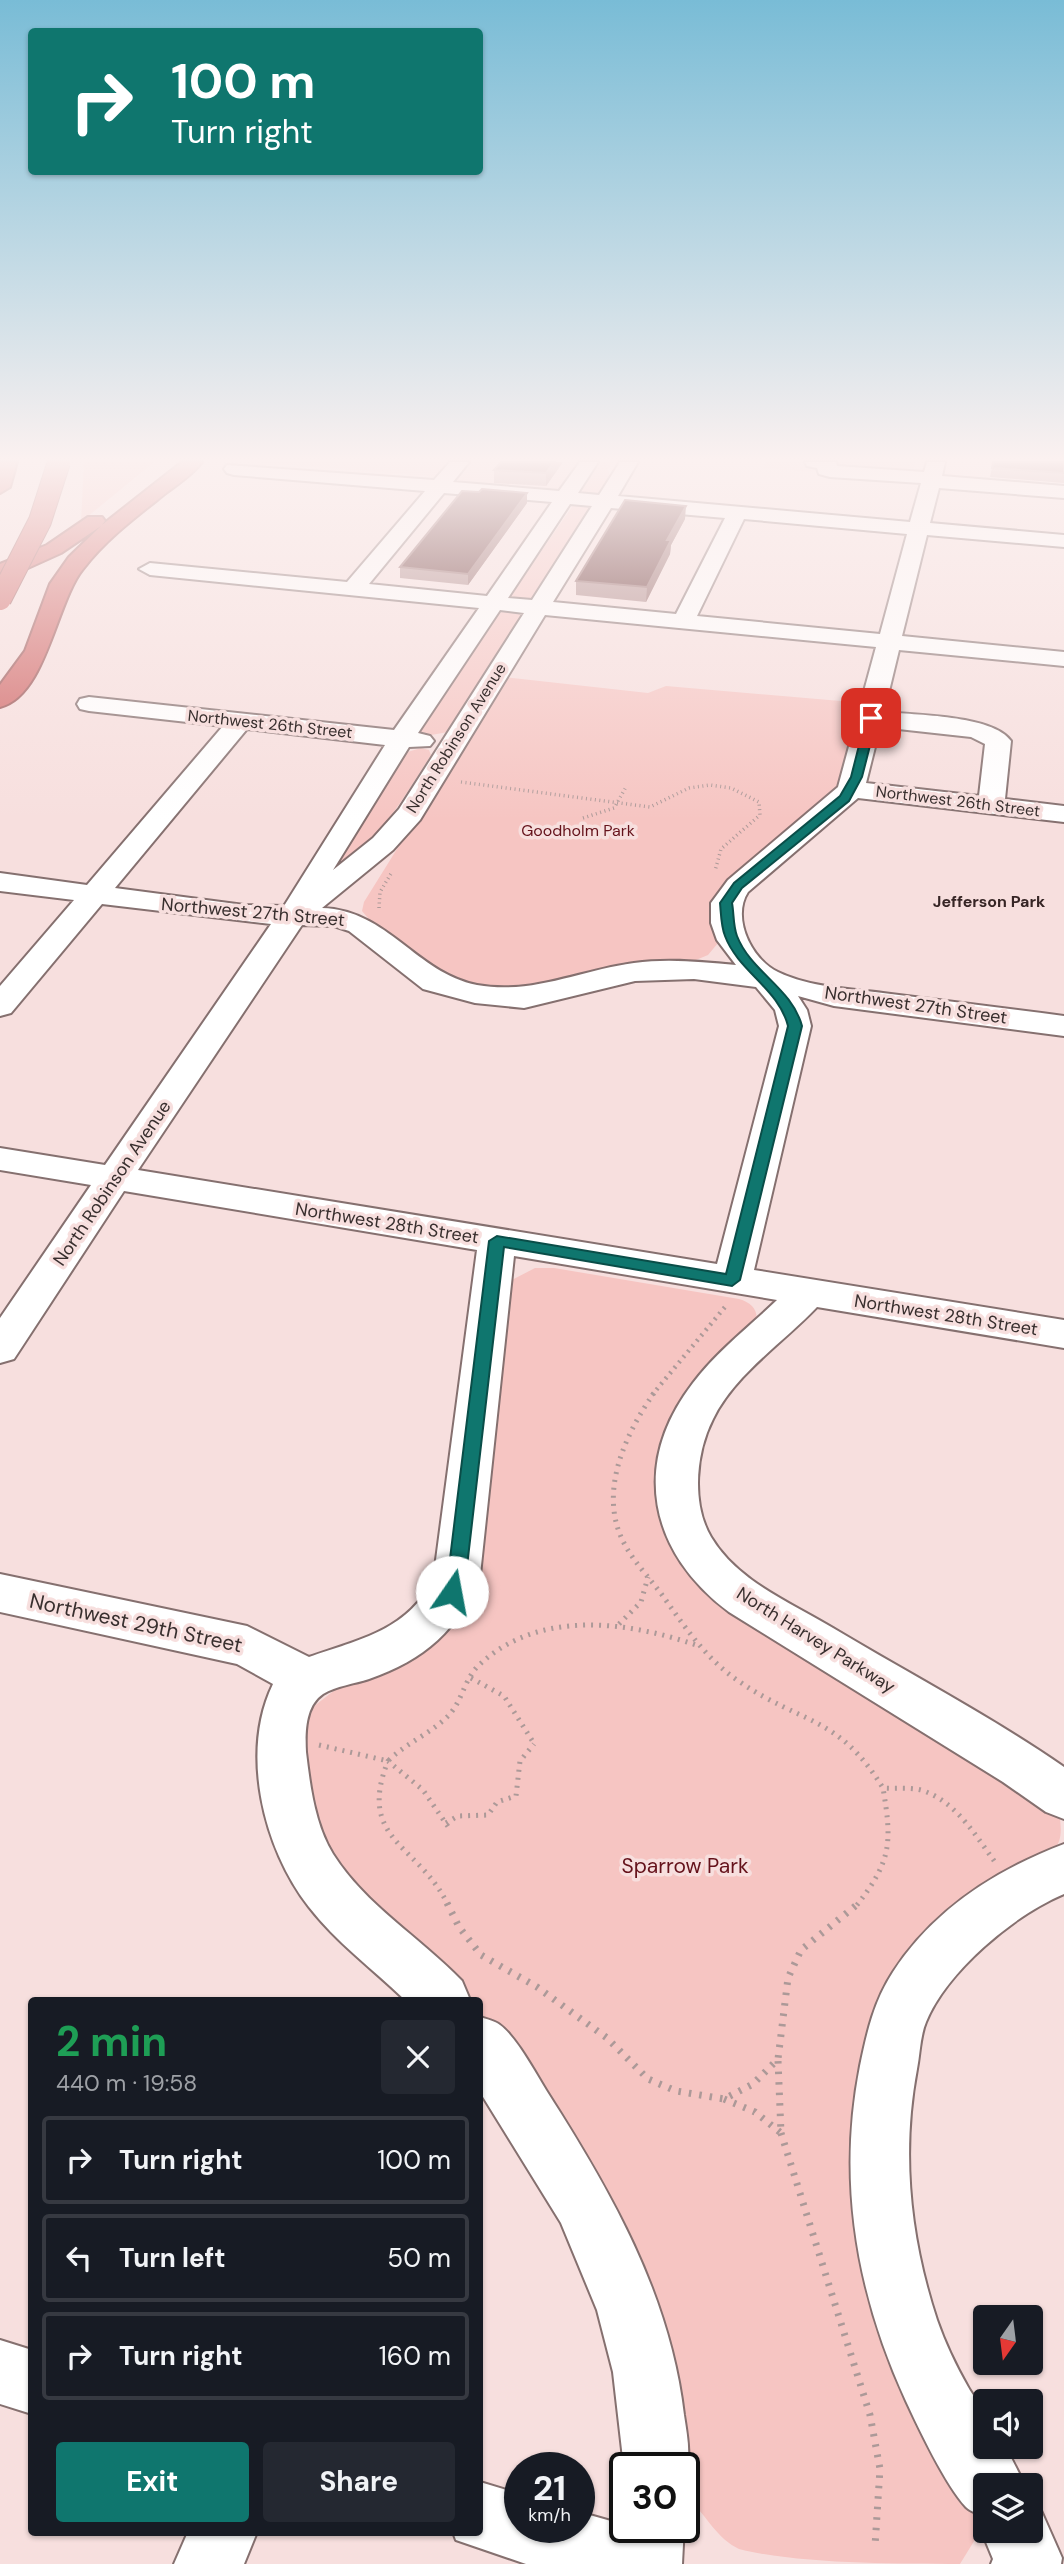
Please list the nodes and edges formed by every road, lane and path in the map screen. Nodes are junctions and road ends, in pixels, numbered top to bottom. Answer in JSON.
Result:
{"nodes":[{"id":1,"x":9,"y":582,"type":"edge"},
{"id":2,"x":63,"y":582,"type":"edge"},
{"id":3,"x":278,"y":582,"type":"edge"},
{"id":4,"x":359,"y":582,"type":"edge"},
{"id":5,"x":507,"y":582,"type":"edge"},
{"id":6,"x":554,"y":582,"type":"edge"},
{"id":7,"x":703,"y":582,"type":"edge"},
{"id":8,"x":906,"y":582,"type":"edge"},
{"id":9,"x":353,"y":589,"type":"junction"},
{"id":10,"x":0,"y":599,"type":"edge"},
{"id":11,"x":493,"y":603,"type":"junction"},
{"id":12,"x":538,"y":608,"type":"junction"},
{"id":13,"x":683,"y":622,"type":"junction"},
{"id":14,"x":890,"y":642,"type":"junction"},
{"id":15,"x":1064,"y":659,"type":"edge"},
{"id":16,"x":0,"y":700,"type":"edge"},
{"id":17,"x":89,"y":704,"type":"dead end"},
{"id":18,"x":871,"y":718,"type":"junction"},
{"id":19,"x":241,"y":721,"type":"junction"},
{"id":20,"x":401,"y":739,"type":"junction"},
{"id":21,"x":451,"y":745,"type":"junction"},
{"id":22,"x":458,"y":782,"type":"dead end"},
{"id":23,"x":626,"y":787,"type":"dead end"},
{"id":24,"x":851,"y":789,"type":"junction"},
{"id":25,"x":618,"y":802,"type":"junction"},
{"id":26,"x":991,"y":805,"type":"junction"},
{"id":27,"x":1064,"y":814,"type":"edge"},
{"id":28,"x":583,"y":818,"type":"dead end"},
{"id":29,"x":395,"y":868,"type":"dead end"},
{"id":30,"x":715,"y":874,"type":"dead end"},
{"id":31,"x":0,"y":882,"type":"edge"},
{"id":32,"x":93,"y":895,"type":"junction"},
{"id":33,"x":295,"y":914,"type":"junction"},
{"id":34,"x":382,"y":915,"type":"dead end"},
{"id":35,"x":764,"y":978,"type":"junction"},
{"id":36,"x":0,"y":1006,"type":"edge"},
{"id":37,"x":1064,"y":1026,"type":"edge"},
{"id":38,"x":0,"y":1158,"type":"edge"},
{"id":39,"x":116,"y":1179,"type":"junction"},
{"id":40,"x":497,"y":1241,"type":"junction"},
{"id":41,"x":732,"y":1280,"type":"junction"},
{"id":42,"x":807,"y":1293,"type":"junction"},
{"id":43,"x":1064,"y":1334,"type":"edge"},
{"id":44,"x":0,"y":1349,"type":"edge"},
{"id":45,"x":648,"y":1576,"type":"dead end"},
{"id":46,"x":0,"y":1593,"type":"edge"},
{"id":47,"x":618,"y":1624,"type":"junction"},
{"id":48,"x":696,"y":1646,"type":"dead end"},
{"id":49,"x":471,"y":1678,"type":"junction"},
{"id":50,"x":304,"y":1681,"type":"junction"},
{"id":51,"x":283,"y":1739,"type":"junction"},
{"id":52,"x":388,"y":1761,"type":"junction"},
{"id":53,"x":883,"y":1788,"type":"dead end"},
{"id":54,"x":1064,"y":1796,"type":"edge"},
{"id":55,"x":1064,"y":1868,"type":"edge"},
{"id":56,"x":439,"y":1997,"type":"edge"},
{"id":57,"x":483,"y":2049,"type":"edge"},
{"id":58,"x":778,"y":2059,"type":"junction"},
{"id":59,"x":724,"y":2099,"type":"junction"},
{"id":60,"x":781,"y":2133,"type":"junction"},
{"id":61,"x":0,"y":2372,"type":"edge"},
{"id":62,"x":28,"y":2381,"type":"edge"},
{"id":63,"x":655,"y":2452,"type":"edge"},
{"id":64,"x":984,"y":2473,"type":"edge"},
{"id":65,"x":483,"y":2517,"type":"edge"},
{"id":66,"x":221,"y":2536,"type":"edge"},
{"id":67,"x":650,"y":2543,"type":"edge"},
{"id":68,"x":1021,"y":2543,"type":"edge"},
{"id":69,"x":875,"y":2546,"type":"dead end"},
{"id":70,"x":209,"y":2564,"type":"edge"},
{"id":71,"x":639,"y":2564,"type":"edge"},
{"id":72,"x":648,"y":2564,"type":"edge"},
{"id":73,"x":1026,"y":2564,"type":"edge"}],
"edges":[{"from":1,"to":10,"type":"highway","bridge":true},
{"from":2,"to":16,"type":"highway"},
{"from":3,"to":9,"type":"street"},
{"from":4,"to":9,"type":"street"},
{"from":5,"to":11,"type":"street","name":"North Robinson Avenue"},
{"from":6,"to":12,"type":"street","name":"North Robinson Avenue"},
{"from":7,"to":13,"type":"street"},
{"from":8,"to":14,"type":"street"},
{"from":9,"to":11,"type":"street"},
{"from":11,"to":12,"type":"street"},
{"from":11,"to":20,"type":"street","name":"North Robinson Avenue"},
{"from":12,"to":13,"type":"street"},
{"from":12,"to":21,"type":"street","name":"North Robinson Avenue"},
{"from":13,"to":14,"type":"street"},
{"from":14,"to":15,"type":"street"},
{"from":14,"to":18,"type":"street"},
{"from":17,"to":19,"type":"street","name":"Northwest 26th Street"},
{"from":18,"to":24,"type":"street"},
{"from":18,"to":26,"type":"street"},
{"from":19,"to":20,"type":"street","name":"Northwest 26th Street"},
{"from":19,"to":32,"type":"street"},
{"from":20,"to":21,"type":"street","name":"Northwest 26th Street"},
{"from":20,"to":33,"type":"street","name":"North Robinson Avenue"},
{"from":21,"to":33,"type":"street","name":"North Robinson Avenue"},
{"from":22,"to":25,"type":"path"},
{"from":23,"to":25,"type":"path"},
{"from":24,"to":26,"type":"street","name":"Northwest 26th Street"},
{"from":24,"to":35,"type":"street"},
{"from":25,"to":28,"type":"path"},
{"from":25,"to":30,"type":"path"},
{"from":26,"to":27,"type":"street","name":"Northwest 26th Street"},
{"from":29,"to":34,"type":"path"},
{"from":31,"to":32,"type":"street","name":"Northwest 27th Street"},
{"from":32,"to":33,"type":"street","name":"Northwest 27th Street"},
{"from":32,"to":36,"type":"street"},
{"from":33,"to":35,"type":"street","name":"Northwest 27th Street"},
{"from":33,"to":39,"type":"street","name":"North Robinson Avenue"},
{"from":35,"to":37,"type":"street","name":"Northwest 27th Street"},
{"from":35,"to":41,"type":"street"},
{"from":38,"to":39,"type":"street","name":"Northwest 28th Street"},
{"from":39,"to":40,"type":"street","name":"Northwest 28th Street"},
{"from":39,"to":44,"type":"street","name":"North Robinson Avenue"},
{"from":40,"to":41,"type":"street","name":"Northwest 28th Street"},
{"from":40,"to":50,"type":"street"},
{"from":41,"to":42,"type":"street","name":"Northwest 28th Street"},
{"from":42,"to":43,"type":"street","name":"Northwest 28th Street"},
{"from":42,"to":54,"type":"street","name":"North Harvey Parkway"},
{"from":45,"to":47,"type":"path"},
{"from":46,"to":50,"type":"street","name":"Northwest 29th Street"},
{"from":47,"to":48,"type":"path"},
{"from":47,"to":49,"type":"path"},
{"from":49,"to":52,"type":"path"},
{"from":49,"to":52,"type":"path"},
{"from":50,"to":51,"type":"street"},
{"from":51,"to":52,"type":"path"},
{"from":51,"to":56,"type":"street"},
{"from":52,"to":59,"type":"path"},
{"from":53,"to":58,"type":"path"},
{"from":55,"to":64,"type":"street"},
{"from":57,"to":63,"type":"street"},
{"from":58,"to":59,"type":"path"},
{"from":58,"to":60,"type":"path"},
{"from":59,"to":60,"type":"path"},
{"from":60,"to":69,"type":"path"},
{"from":61,"to":62,"type":"street"},
{"from":65,"to":71,"type":"street"},
{"from":66,"to":70,"type":"street"},
{"from":67,"to":72,"type":"street"},
{"from":68,"to":73,"type":"street"}]}
